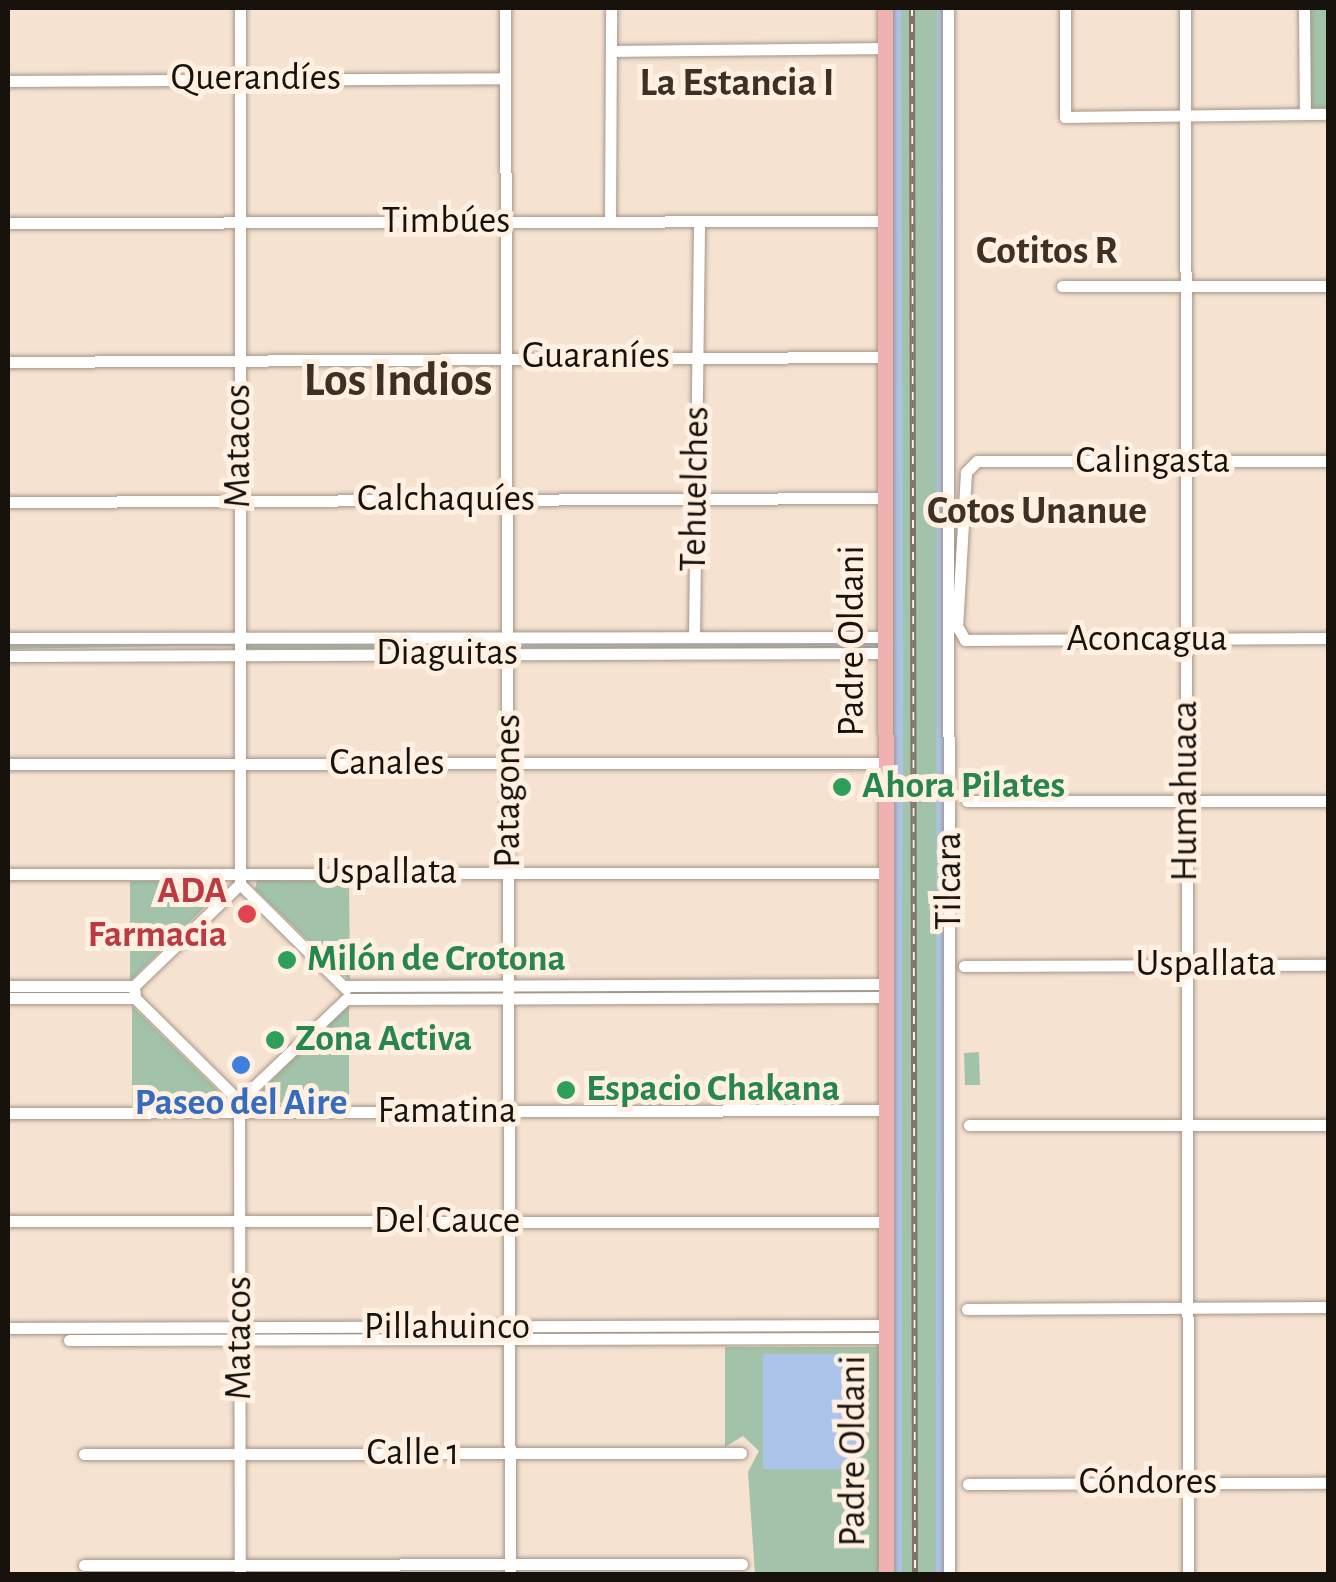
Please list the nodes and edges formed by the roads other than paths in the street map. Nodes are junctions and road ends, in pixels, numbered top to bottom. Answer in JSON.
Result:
{"nodes":[{"id":1,"x":240,"y":8,"type":"edge"},
{"id":2,"x":505,"y":8,"type":"edge"},
{"id":3,"x":611,"y":8,"type":"edge"},
{"id":4,"x":885,"y":8,"type":"edge"},
{"id":5,"x":948,"y":8,"type":"edge"},
{"id":6,"x":1065,"y":8,"type":"edge"},
{"id":7,"x":1185,"y":8,"type":"edge"},
{"id":8,"x":1304,"y":8,"type":"edge"},
{"id":9,"x":885,"y":48,"type":"junction"},
{"id":10,"x":610,"y":51,"type":"junction"},
{"id":11,"x":505,"y":78,"type":"junction"},
{"id":12,"x":240,"y":79,"type":"junction"},
{"id":13,"x":8,"y":81,"type":"edge"},
{"id":14,"x":1305,"y":114,"type":"junction"},
{"id":15,"x":1328,"y":114,"type":"edge"},
{"id":16,"x":1185,"y":115,"type":"junction"},
{"id":17,"x":699,"y":221,"type":"junction"},
{"id":18,"x":885,"y":221,"type":"junction"},
{"id":19,"x":240,"y":222,"type":"junction"},
{"id":20,"x":505,"y":222,"type":"junction"},
{"id":21,"x":610,"y":222,"type":"junction"},
{"id":22,"x":8,"y":223,"type":"edge"},
{"id":23,"x":1062,"y":286,"type":"dead end"},
{"id":24,"x":1185,"y":286,"type":"junction"},
{"id":25,"x":1328,"y":286,"type":"edge"},
{"id":26,"x":506,"y":357,"type":"junction"},
{"id":27,"x":698,"y":357,"type":"junction"},
{"id":28,"x":885,"y":357,"type":"junction"},
{"id":29,"x":239,"y":360,"type":"junction"},
{"id":30,"x":8,"y":362,"type":"edge"},
{"id":31,"x":1328,"y":461,"type":"edge"},
{"id":32,"x":1186,"y":462,"type":"junction"},
{"id":33,"x":885,"y":498,"type":"junction"},
{"id":34,"x":696,"y":499,"type":"junction"},
{"id":35,"x":508,"y":500,"type":"junction"},
{"id":36,"x":238,"y":501,"type":"junction"},
{"id":37,"x":8,"y":502,"type":"edge"},
{"id":38,"x":8,"y":638,"type":"edge"},
{"id":39,"x":238,"y":638,"type":"junction"},
{"id":40,"x":509,"y":638,"type":"junction"},
{"id":41,"x":694,"y":638,"type":"junction"},
{"id":42,"x":1328,"y":638,"type":"edge"},
{"id":43,"x":965,"y":640,"type":"joint"},
{"id":44,"x":1186,"y":640,"type":"junction"},
{"id":45,"x":885,"y":645,"type":"junction"},
{"id":46,"x":509,"y":654,"type":"junction"},
{"id":47,"x":237,"y":655,"type":"junction"},
{"id":48,"x":8,"y":656,"type":"edge"},
{"id":49,"x":8,"y":764,"type":"edge"},
{"id":50,"x":238,"y":764,"type":"junction"},
{"id":51,"x":509,"y":764,"type":"junction"},
{"id":52,"x":886,"y":764,"type":"junction"},
{"id":53,"x":967,"y":801,"type":"dead end"},
{"id":54,"x":1187,"y":801,"type":"junction"},
{"id":55,"x":1328,"y":801,"type":"edge"},
{"id":56,"x":509,"y":873,"type":"junction"},
{"id":57,"x":886,"y":873,"type":"junction"},
{"id":58,"x":8,"y":874,"type":"edge"},
{"id":59,"x":240,"y":879,"type":"junction"},
{"id":60,"x":1186,"y":965,"type":"junction"},
{"id":61,"x":1328,"y":965,"type":"edge"},
{"id":62,"x":964,"y":966,"type":"dead end"},
{"id":63,"x":8,"y":986,"type":"edge"},
{"id":64,"x":886,"y":991,"type":"junction"},
{"id":65,"x":134,"y":992,"type":"junction"},
{"id":66,"x":346,"y":992,"type":"junction"},
{"id":67,"x":509,"y":992,"type":"junction"},
{"id":68,"x":8,"y":998,"type":"edge"},
{"id":69,"x":239,"y":1107,"type":"junction"},
{"id":70,"x":886,"y":1110,"type":"junction"},
{"id":71,"x":509,"y":1112,"type":"junction"},
{"id":72,"x":8,"y":1113,"type":"edge"},
{"id":73,"x":969,"y":1126,"type":"dead end"},
{"id":74,"x":1186,"y":1126,"type":"junction"},
{"id":75,"x":1328,"y":1126,"type":"edge"},
{"id":76,"x":8,"y":1222,"type":"edge"},
{"id":77,"x":240,"y":1222,"type":"junction"},
{"id":78,"x":509,"y":1222,"type":"junction"},
{"id":79,"x":886,"y":1222,"type":"junction"},
{"id":80,"x":1187,"y":1308,"type":"junction"},
{"id":81,"x":1328,"y":1308,"type":"edge"},
{"id":82,"x":968,"y":1309,"type":"dead end"},
{"id":83,"x":8,"y":1328,"type":"edge"},
{"id":84,"x":886,"y":1332,"type":"junction"},
{"id":85,"x":240,"y":1333,"type":"junction"},
{"id":86,"x":508,"y":1334,"type":"junction"},
{"id":87,"x":68,"y":1340,"type":"dead end"},
{"id":88,"x":509,"y":1453,"type":"junction"},
{"id":89,"x":741,"y":1453,"type":"dead end"},
{"id":90,"x":84,"y":1454,"type":"dead end"},
{"id":91,"x":240,"y":1454,"type":"junction"},
{"id":92,"x":1188,"y":1483,"type":"junction"},
{"id":93,"x":1328,"y":1483,"type":"edge"},
{"id":94,"x":968,"y":1484,"type":"dead end"},
{"id":95,"x":742,"y":1564,"type":"dead end"},
{"id":96,"x":84,"y":1565,"type":"dead end"},
{"id":97,"x":510,"y":1569,"type":"edge"},
{"id":98,"x":240,"y":1570,"type":"edge"},
{"id":99,"x":886,"y":1574,"type":"edge"},
{"id":100,"x":949,"y":1574,"type":"edge"},
{"id":101,"x":1188,"y":1574,"type":"edge"}],
"edges":[{"from":1,"to":12,"type":"street","name":"Matacos"},
{"from":2,"to":11,"type":"street","name":"Patagones"},
{"from":3,"to":10,"type":"street"},
{"from":4,"to":9,"type":"main road","name":"Padre Oldani"},
{"from":5,"to":100,"type":"street","name":"Tilcara"},
{"from":6,"to":16,"type":"street"},
{"from":7,"to":16,"type":"street","name":"Humahuaca"},
{"from":8,"to":14,"type":"street"},
{"from":9,"to":10,"type":"street"},
{"from":9,"to":18,"type":"main road","name":"Padre Oldani"},
{"from":10,"to":21,"type":"street"},
{"from":11,"to":12,"type":"street","name":"Querandíes"},
{"from":11,"to":20,"type":"street","name":"Patagones"},
{"from":12,"to":13,"type":"street","name":"Querandíes"},
{"from":12,"to":19,"type":"street","name":"Matacos"},
{"from":14,"to":15,"type":"street"},
{"from":14,"to":16,"type":"street"},
{"from":16,"to":24,"type":"street","name":"Humahuaca"},
{"from":17,"to":18,"type":"street","name":"Timbúes"},
{"from":17,"to":21,"type":"street","name":"Timbúes"},
{"from":17,"to":27,"type":"street","name":"Tehuelches"},
{"from":18,"to":28,"type":"main road","name":"Padre Oldani"},
{"from":19,"to":20,"type":"street","name":"Timbúes"},
{"from":19,"to":22,"type":"street","name":"Timbúes"},
{"from":19,"to":29,"type":"street","name":"Matacos"},
{"from":20,"to":21,"type":"street","name":"Timbúes"},
{"from":20,"to":26,"type":"street","name":"Patagones"},
{"from":23,"to":24,"type":"street"},
{"from":24,"to":25,"type":"street"},
{"from":24,"to":32,"type":"street","name":"Humahuaca"},
{"from":26,"to":27,"type":"street","name":"Guaraníes"},
{"from":26,"to":29,"type":"street","name":"Guaraníes"},
{"from":26,"to":35,"type":"street","name":"Patagones"},
{"from":27,"to":28,"type":"street","name":"Guaraníes"},
{"from":27,"to":34,"type":"street","name":"Tehuelches"},
{"from":28,"to":33,"type":"main road","name":"Padre Oldani"},
{"from":29,"to":30,"type":"street","name":"Guaraníes"},
{"from":29,"to":36,"type":"street","name":"Matacos"},
{"from":31,"to":32,"type":"street","name":"Calingasta"},
{"from":32,"to":43,"type":"street","name":"Calingasta"},
{"from":32,"to":44,"type":"street","name":"Humahuaca"},
{"from":33,"to":34,"type":"street","name":"Calchaquíes"},
{"from":33,"to":45,"type":"main road","name":"Padre Oldani"},
{"from":34,"to":35,"type":"street","name":"Calchaquíes"},
{"from":34,"to":41,"type":"street","name":"Tehuelches"},
{"from":35,"to":36,"type":"street","name":"Calchaquíes"},
{"from":35,"to":40,"type":"street","name":"Patagones"},
{"from":36,"to":37,"type":"street","name":"Calchaquíes"},
{"from":36,"to":39,"type":"street","name":"Matacos"},
{"from":38,"to":39,"type":"street","name":"Diaguitas"},
{"from":39,"to":40,"type":"street","name":"Diaguitas"},
{"from":39,"to":47,"type":"street","name":"Matacos"},
{"from":40,"to":41,"type":"street","name":"Diaguitas"},
{"from":40,"to":46,"type":"street","name":"Patagones"},
{"from":41,"to":45,"type":"street","name":"Diaguitas"},
{"from":42,"to":44,"type":"street","name":"Aconcagua"},
{"from":43,"to":44,"type":"street","name":"Aconcagua"},
{"from":44,"to":54,"type":"street","name":"Humahuaca"},
{"from":45,"to":46,"type":"street","name":"Diaguitas"},
{"from":45,"to":52,"type":"main road","name":"Padre Oldani"},
{"from":46,"to":47,"type":"street","name":"Diaguitas"},
{"from":46,"to":51,"type":"street","name":"Patagones"},
{"from":47,"to":48,"type":"street","name":"Diaguitas"},
{"from":47,"to":50,"type":"street","name":"Matacos"},
{"from":49,"to":50,"type":"street","name":"Canales"},
{"from":50,"to":51,"type":"street","name":"Canales"},
{"from":50,"to":59,"type":"street","name":"Matacos"},
{"from":51,"to":52,"type":"street","name":"Canales"},
{"from":51,"to":56,"type":"street","name":"Patagones"},
{"from":52,"to":57,"type":"main road","name":"Padre Oldani"},
{"from":53,"to":54,"type":"street"},
{"from":54,"to":55,"type":"street"},
{"from":54,"to":60,"type":"street","name":"Humahuaca"},
{"from":56,"to":57,"type":"street","name":"Uspallata"},
{"from":56,"to":59,"type":"street","name":"Uspallata"},
{"from":56,"to":67,"type":"street","name":"Patagones"},
{"from":57,"to":64,"type":"main road","name":"Padre Oldani"},
{"from":58,"to":59,"type":"street","name":"Uspallata"},
{"from":59,"to":65,"type":"street"},
{"from":59,"to":66,"type":"street"},
{"from":60,"to":61,"type":"street","name":"Uspallata"},
{"from":60,"to":62,"type":"street","name":"Uspallata"},
{"from":60,"to":74,"type":"street","name":"Humahuaca"},
{"from":63,"to":65,"type":"street"},
{"from":64,"to":67,"type":"street"},
{"from":64,"to":70,"type":"main road","name":"Padre Oldani"},
{"from":65,"to":68,"type":"street"},
{"from":65,"to":69,"type":"street"},
{"from":66,"to":67,"type":"street"},
{"from":66,"to":69,"type":"street"},
{"from":67,"to":71,"type":"street","name":"Patagones"},
{"from":69,"to":71,"type":"street","name":"Famatina"},
{"from":69,"to":72,"type":"street","name":"Famatina"},
{"from":69,"to":77,"type":"street","name":"Matacos"},
{"from":70,"to":71,"type":"street","name":"Famatina"},
{"from":70,"to":79,"type":"main road","name":"Padre Oldani"},
{"from":71,"to":78,"type":"street","name":"Patagones"},
{"from":73,"to":74,"type":"street"},
{"from":74,"to":75,"type":"street"},
{"from":74,"to":80,"type":"street","name":"Humahuaca"},
{"from":76,"to":77,"type":"street","name":"Del Cauce"},
{"from":77,"to":78,"type":"street","name":"Del Cauce"},
{"from":77,"to":85,"type":"street","name":"Matacos"},
{"from":78,"to":79,"type":"street","name":"Del Cauce"},
{"from":78,"to":86,"type":"street","name":"Patagones"},
{"from":79,"to":84,"type":"main road","name":"Padre Oldani"},
{"from":80,"to":81,"type":"street"},
{"from":80,"to":82,"type":"street"},
{"from":80,"to":92,"type":"street","name":"Humahuaca"},
{"from":83,"to":85,"type":"street","name":"Pillahuinco"},
{"from":84,"to":86,"type":"street","name":"Pillahuinco"},
{"from":84,"to":99,"type":"main road","name":"Padre Oldani"},
{"from":85,"to":86,"type":"street","name":"Pillahuinco"},
{"from":85,"to":87,"type":"street","name":"Pillahuinco"},
{"from":85,"to":91,"type":"street","name":"Matacos"},
{"from":86,"to":88,"type":"street","name":"Patagones"},
{"from":88,"to":89,"type":"street","name":"Calle 1"},
{"from":88,"to":91,"type":"street","name":"Calle 1"},
{"from":88,"to":97,"type":"street","name":"Patagones"},
{"from":90,"to":91,"type":"street","name":"Calle 1"},
{"from":91,"to":98,"type":"street","name":"Matacos"},
{"from":92,"to":93,"type":"street","name":"Cóndores"},
{"from":92,"to":94,"type":"street","name":"Cóndores"},
{"from":92,"to":101,"type":"street","name":"Humahuaca"},
{"from":95,"to":97,"type":"street"},
{"from":96,"to":98,"type":"street"},
{"from":97,"to":98,"type":"street"}]}
